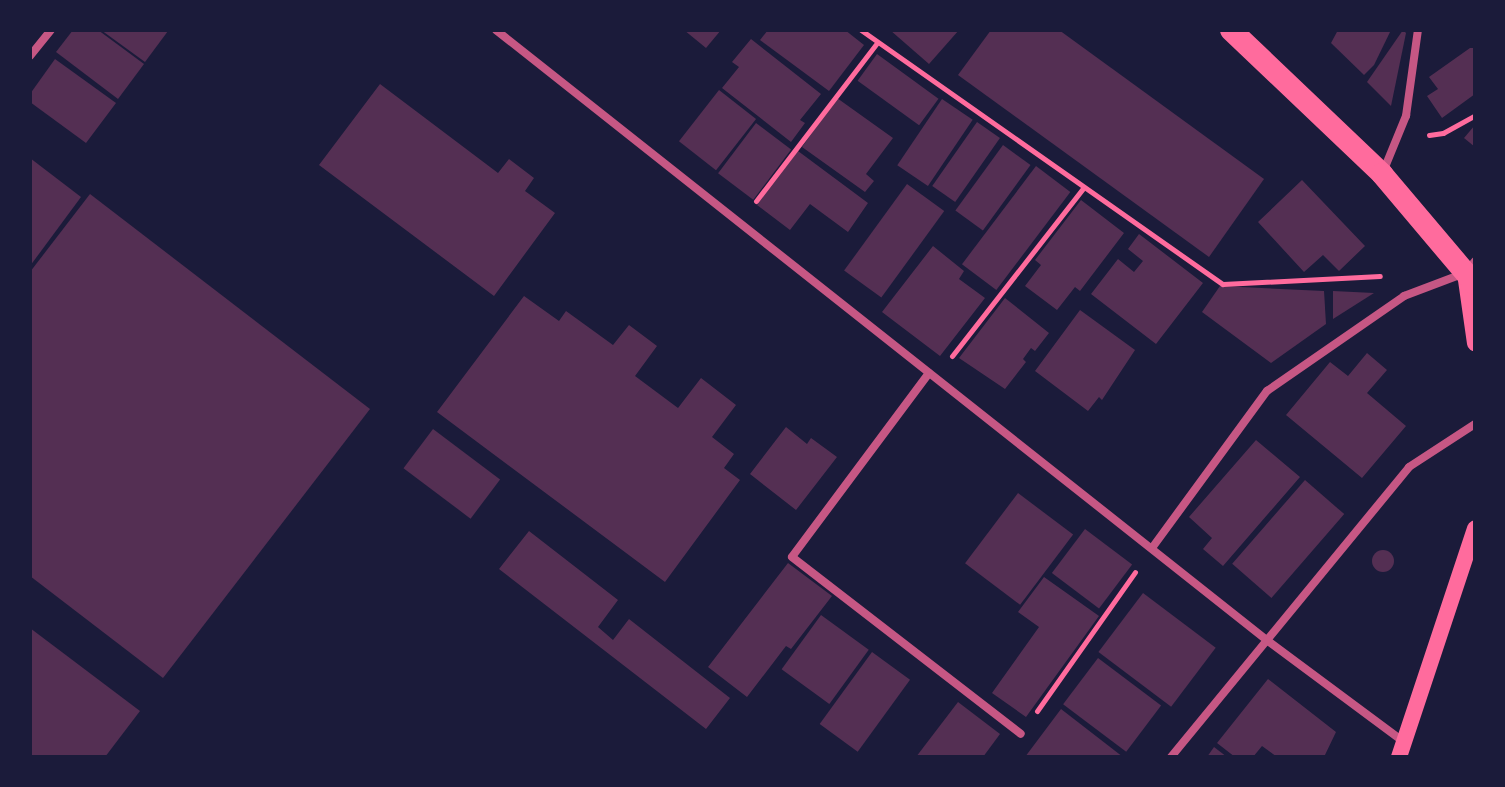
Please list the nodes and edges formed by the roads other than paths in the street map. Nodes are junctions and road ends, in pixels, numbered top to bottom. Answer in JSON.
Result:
{"nodes":[{"id":1,"x":51,"y":30,"type":"edge"},
{"id":2,"x":496,"y":30,"type":"edge"},
{"id":3,"x":1231,"y":30,"type":"edge"},
{"id":4,"x":1418,"y":30,"type":"edge"},
{"id":5,"x":30,"y":56,"type":"edge"},
{"id":6,"x":1382,"y":174,"type":"junction"},
{"id":7,"x":1472,"y":273,"type":"edge"},
{"id":8,"x":1475,"y":343,"type":"edge"},
{"id":9,"x":932,"y":375,"type":"junction"},
{"id":10,"x":1475,"y":424,"type":"edge"},
{"id":11,"x":1475,"y":528,"type":"edge"},
{"id":12,"x":1152,"y":548,"type":"junction"},
{"id":13,"x":1268,"y":641,"type":"junction"},
{"id":14,"x":1021,"y":734,"type":"road end"},
{"id":15,"x":1402,"y":749,"type":"edge"},
{"id":16,"x":1171,"y":757,"type":"edge"}],
"edges":[{"from":1,"to":5,"type":"street"},
{"from":2,"to":9,"type":"street"},
{"from":3,"to":6,"type":"highway"},
{"from":4,"to":6,"type":"street"},
{"from":6,"to":7,"type":"highway"},
{"from":7,"to":8,"type":"main road"},
{"from":7,"to":12,"type":"street"},
{"from":9,"to":12,"type":"street"},
{"from":9,"to":14,"type":"street"},
{"from":10,"to":13,"type":"street"},
{"from":11,"to":15,"type":"main road"},
{"from":12,"to":13,"type":"street"},
{"from":13,"to":15,"type":"street"},
{"from":13,"to":16,"type":"street"}]}
